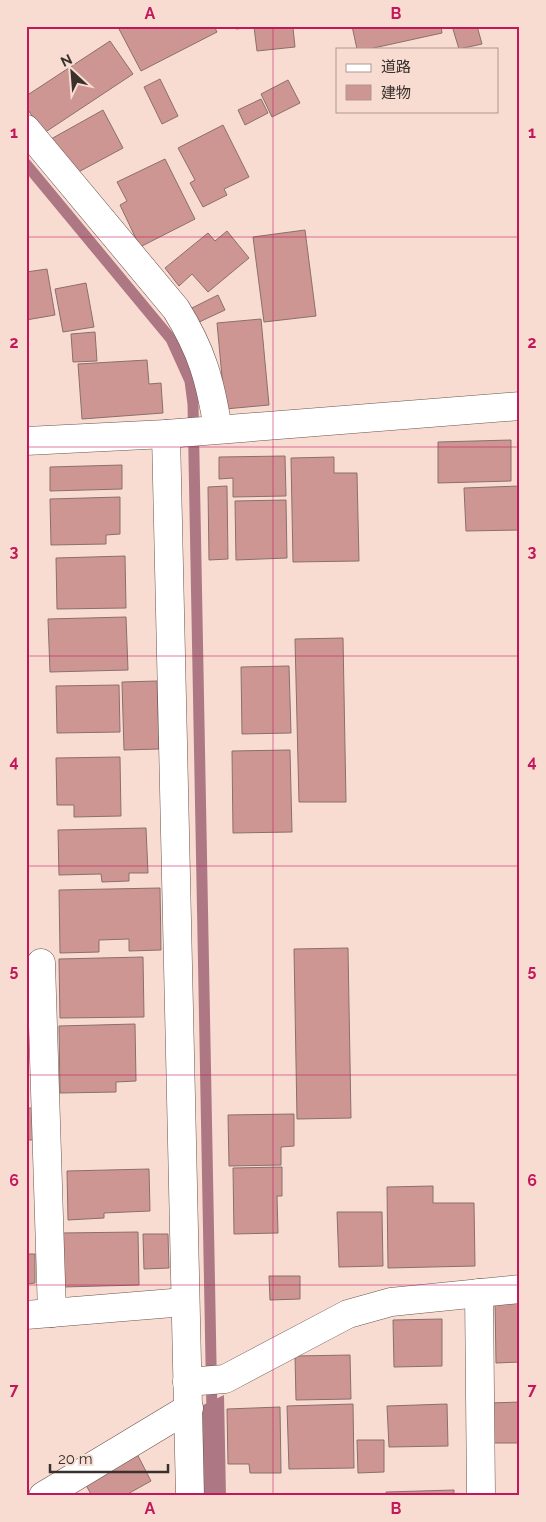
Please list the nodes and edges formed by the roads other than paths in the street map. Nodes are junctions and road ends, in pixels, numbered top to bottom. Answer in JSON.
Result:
{"nodes":[{"id":1,"x":26,"y":129,"type":"edge"},
{"id":2,"x":520,"y":406,"type":"edge"},
{"id":3,"x":213,"y":429,"type":"junction"},
{"id":4,"x":174,"y":433,"type":"junction"},
{"id":5,"x":26,"y":440,"type":"edge"},
{"id":6,"x":41,"y":963,"type":"dead end"},
{"id":7,"x":520,"y":1289,"type":"edge"},
{"id":8,"x":479,"y":1293,"type":"junction"},
{"id":9,"x":184,"y":1302,"type":"junction"},
{"id":10,"x":39,"y":1314,"type":"edge"},
{"id":11,"x":200,"y":1388,"type":"junction"},
{"id":12,"x":43,"y":1496,"type":"edge"},
{"id":13,"x":190,"y":1496,"type":"edge"},
{"id":14,"x":481,"y":1496,"type":"edge"}],
"edges":[{"from":1,"to":3,"type":"street"},
{"from":2,"to":3,"type":"street"},
{"from":3,"to":4,"type":"street"},
{"from":4,"to":5,"type":"street"},
{"from":4,"to":9,"type":"street"},
{"from":6,"to":10,"type":"street"},
{"from":7,"to":8,"type":"street"},
{"from":8,"to":11,"type":"street"},
{"from":8,"to":14,"type":"street"},
{"from":9,"to":10,"type":"street"},
{"from":9,"to":11,"type":"street"},
{"from":11,"to":12,"type":"street"},
{"from":11,"to":13,"type":"street"}]}
